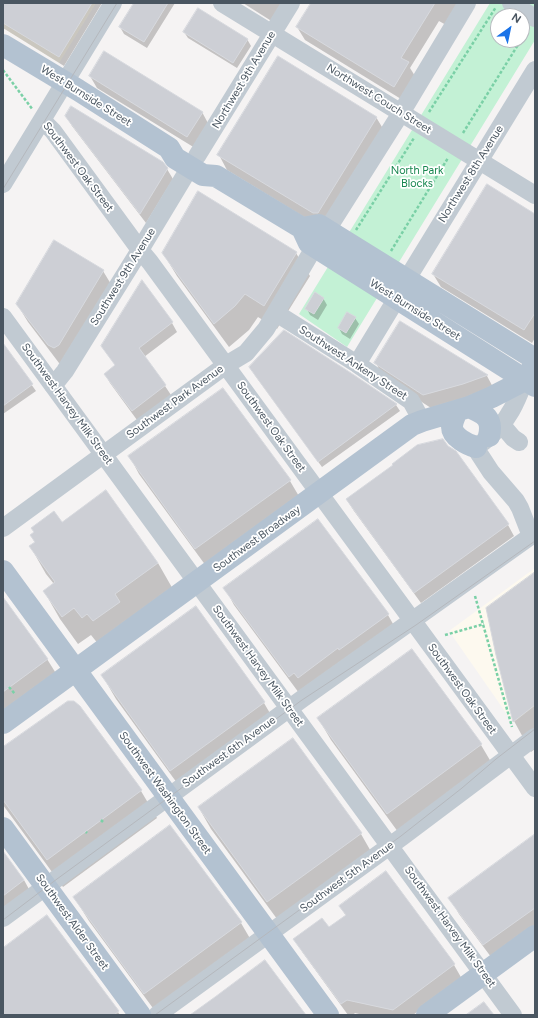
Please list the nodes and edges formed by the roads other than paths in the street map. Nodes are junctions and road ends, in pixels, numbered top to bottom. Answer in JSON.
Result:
{"nodes":[{"id":1,"x":113,"y":3,"type":"edge"},
{"id":2,"x":222,"y":3,"type":"edge"},
{"id":3,"x":291,"y":3,"type":"edge"},
{"id":4,"x":467,"y":3,"type":"edge"},
{"id":5,"x":504,"y":5,"type":"edge"},
{"id":6,"x":532,"y":22,"type":"edge"},
{"id":7,"x":272,"y":34,"type":"junction"},
{"id":8,"x":3,"y":45,"type":"edge"},
{"id":9,"x":535,"y":70,"type":"edge"},
{"id":10,"x":64,"y":82,"type":"junction"},
{"id":11,"x":401,"y":113,"type":"junction"},
{"id":12,"x":42,"y":120,"type":"junction"},
{"id":13,"x":479,"y":161,"type":"junction"},
{"id":14,"x":194,"y":162,"type":"junction"},
{"id":15,"x":3,"y":184,"type":"edge"},
{"id":16,"x":535,"y":195,"type":"edge"},
{"id":17,"x":321,"y":238,"type":"junction"},
{"id":18,"x":140,"y":250,"type":"junction"},
{"id":19,"x":402,"y":288,"type":"junction"},
{"id":20,"x":276,"y":313,"type":"junction"},
{"id":21,"x":3,"y":316,"type":"edge"},
{"id":22,"x":535,"y":359,"type":"edge"},
{"id":23,"x":357,"y":364,"type":"junction"},
{"id":24,"x":226,"y":365,"type":"junction"},
{"id":25,"x":532,"y":376,"type":"edge"},
{"id":26,"x":53,"y":386,"type":"junction"},
{"id":27,"x":463,"y":409,"type":"junction"},
{"id":28,"x":422,"y":421,"type":"junction"},
{"id":29,"x":489,"y":436,"type":"junction"},
{"id":30,"x":519,"y":442,"type":"dead end"},
{"id":31,"x":104,"y":455,"type":"junction"},
{"id":32,"x":319,"y":493,"type":"junction"},
{"id":33,"x":3,"y":528,"type":"edge"},
{"id":34,"x":533,"y":535,"type":"edge"},
{"id":35,"x":3,"y":571,"type":"edge"},
{"id":36,"x":197,"y":582,"type":"junction"},
{"id":37,"x":412,"y":620,"type":"junction"},
{"id":38,"x":76,"y":670,"type":"junction"},
{"id":39,"x":290,"y":708,"type":"junction"},
{"id":40,"x":3,"y":723,"type":"edge"},
{"id":41,"x":535,"y":737,"type":"edge"},
{"id":42,"x":511,"y":755,"type":"junction"},
{"id":43,"x":535,"y":788,"type":"edge"},
{"id":44,"x":168,"y":797,"type":"junction"},
{"id":45,"x":3,"y":828,"type":"edge"},
{"id":46,"x":390,"y":846,"type":"junction"},
{"id":47,"x":46,"y":886,"type":"junction"},
{"id":48,"x":3,"y":918,"type":"edge"},
{"id":49,"x":269,"y":934,"type":"junction"},
{"id":50,"x":535,"y":936,"type":"edge"},
{"id":51,"x":483,"y":974,"type":"junction"},
{"id":52,"x":140,"y":1015,"type":"edge"},
{"id":53,"x":157,"y":1015,"type":"edge"},
{"id":54,"x":328,"y":1015,"type":"edge"},
{"id":55,"x":427,"y":1015,"type":"edge"},
{"id":56,"x":514,"y":1015,"type":"edge"}],
"edges":[{"from":1,"to":10,"type":"street"},
{"from":2,"to":7,"type":"street","name":"Northwest Couch Street"},
{"from":3,"to":7,"type":"street","name":"Northwest 9th Avenue"},
{"from":4,"to":11,"type":"street","name":"Southwest Park Avenue"},
{"from":5,"to":6,"type":"street"},
{"from":7,"to":11,"type":"street","name":"Northwest Couch Street"},
{"from":7,"to":14,"type":"street","name":"Northwest 9th Avenue"},
{"from":8,"to":10,"type":"main road","name":"West Burnside Street"},
{"from":9,"to":13,"type":"street","name":"Northwest 8th Avenue"},
{"from":10,"to":12,"type":"street"},
{"from":10,"to":14,"type":"main road","name":"West Burnside Street"},
{"from":11,"to":13,"type":"street","name":"Northwest Couch Street"},
{"from":11,"to":17,"type":"street","name":"Southwest Park Avenue"},
{"from":12,"to":15,"type":"street"},
{"from":12,"to":18,"type":"street","name":"Southwest Oak Street"},
{"from":13,"to":16,"type":"street","name":"Northwest Couch Street"},
{"from":13,"to":19,"type":"street","name":"Northwest 8th Avenue"},
{"from":14,"to":17,"type":"main road","name":"West Burnside Street"},
{"from":14,"to":18,"type":"street","name":"Southwest 9th Avenue"},
{"from":17,"to":19,"type":"main road","name":"West Burnside Street"},
{"from":17,"to":20,"type":"street","name":"Southwest Park Avenue"},
{"from":18,"to":24,"type":"street","name":"Southwest Oak Street"},
{"from":18,"to":26,"type":"street","name":"Southwest 9th Avenue"},
{"from":19,"to":22,"type":"main road","name":"West Burnside Street"},
{"from":19,"to":23,"type":"street","name":"Northwest 8th Avenue"},
{"from":19,"to":25,"type":"main road","name":"West Burnside Street"},
{"from":20,"to":23,"type":"street","name":"Southwest Ankeny Street"},
{"from":20,"to":24,"type":"street","name":"Southwest Park Avenue"},
{"from":21,"to":26,"type":"street","name":"Southwest Harvey Milk Street"},
{"from":23,"to":28,"type":"street","name":"Southwest Ankeny Street"},
{"from":24,"to":31,"type":"street","name":"Southwest Park Avenue"},
{"from":24,"to":32,"type":"street","name":"Southwest Oak Street"},
{"from":25,"to":27,"type":"main road","name":"Southwest Broadway"},
{"from":25,"to":29,"type":"street"},
{"from":26,"to":31,"type":"street","name":"Southwest Harvey Milk Street"},
{"from":27,"to":28,"type":"main road","name":"Southwest Broadway"},
{"from":27,"to":29,"type":"main road"},
{"from":27,"to":29,"type":"main road"},
{"from":28,"to":32,"type":"main road","name":"Southwest Broadway"},
{"from":29,"to":30,"type":"street"},
{"from":29,"to":34,"type":"street"},
{"from":31,"to":33,"type":"street","name":"Southwest Park Avenue"},
{"from":31,"to":36,"type":"street","name":"Southwest Harvey Milk Street"},
{"from":32,"to":36,"type":"main road","name":"Southwest Broadway"},
{"from":32,"to":37,"type":"street","name":"Southwest Oak Street"},
{"from":34,"to":37,"type":"street","name":"Southwest 6th Avenue"},
{"from":35,"to":38,"type":"main road","name":"Southwest Washington Street"},
{"from":36,"to":38,"type":"main road","name":"Southwest Broadway"},
{"from":36,"to":39,"type":"street","name":"Southwest Harvey Milk Street"},
{"from":37,"to":39,"type":"street","name":"Southwest 6th Avenue"},
{"from":37,"to":42,"type":"street","name":"Southwest Oak Street"},
{"from":38,"to":40,"type":"main road","name":"Southwest Broadway"},
{"from":38,"to":44,"type":"main road","name":"Southwest Washington Street"},
{"from":39,"to":44,"type":"street","name":"Southwest 6th Avenue"},
{"from":39,"to":46,"type":"street","name":"Southwest Harvey Milk Street"},
{"from":41,"to":42,"type":"street","name":"Southwest 5th Avenue"},
{"from":42,"to":43,"type":"street","name":"Southwest Oak Street"},
{"from":42,"to":46,"type":"street","name":"Southwest 5th Avenue"},
{"from":44,"to":47,"type":"street","name":"Southwest 6th Avenue"},
{"from":44,"to":49,"type":"main road","name":"Southwest Washington Street"},
{"from":45,"to":47,"type":"main road","name":"Southwest Alder Street"},
{"from":46,"to":49,"type":"street","name":"Southwest 5th Avenue"},
{"from":46,"to":51,"type":"street","name":"Southwest Harvey Milk Street"},
{"from":47,"to":48,"type":"street","name":"Southwest 6th Avenue"},
{"from":47,"to":52,"type":"main road","name":"Southwest Alder Street"},
{"from":49,"to":53,"type":"street","name":"Southwest 5th Avenue"},
{"from":49,"to":54,"type":"main road","name":"Southwest Washington Street"},
{"from":50,"to":51,"type":"main road"},
{"from":51,"to":55,"type":"main road"},
{"from":51,"to":56,"type":"street","name":"Southwest Harvey Milk Street"}]}
